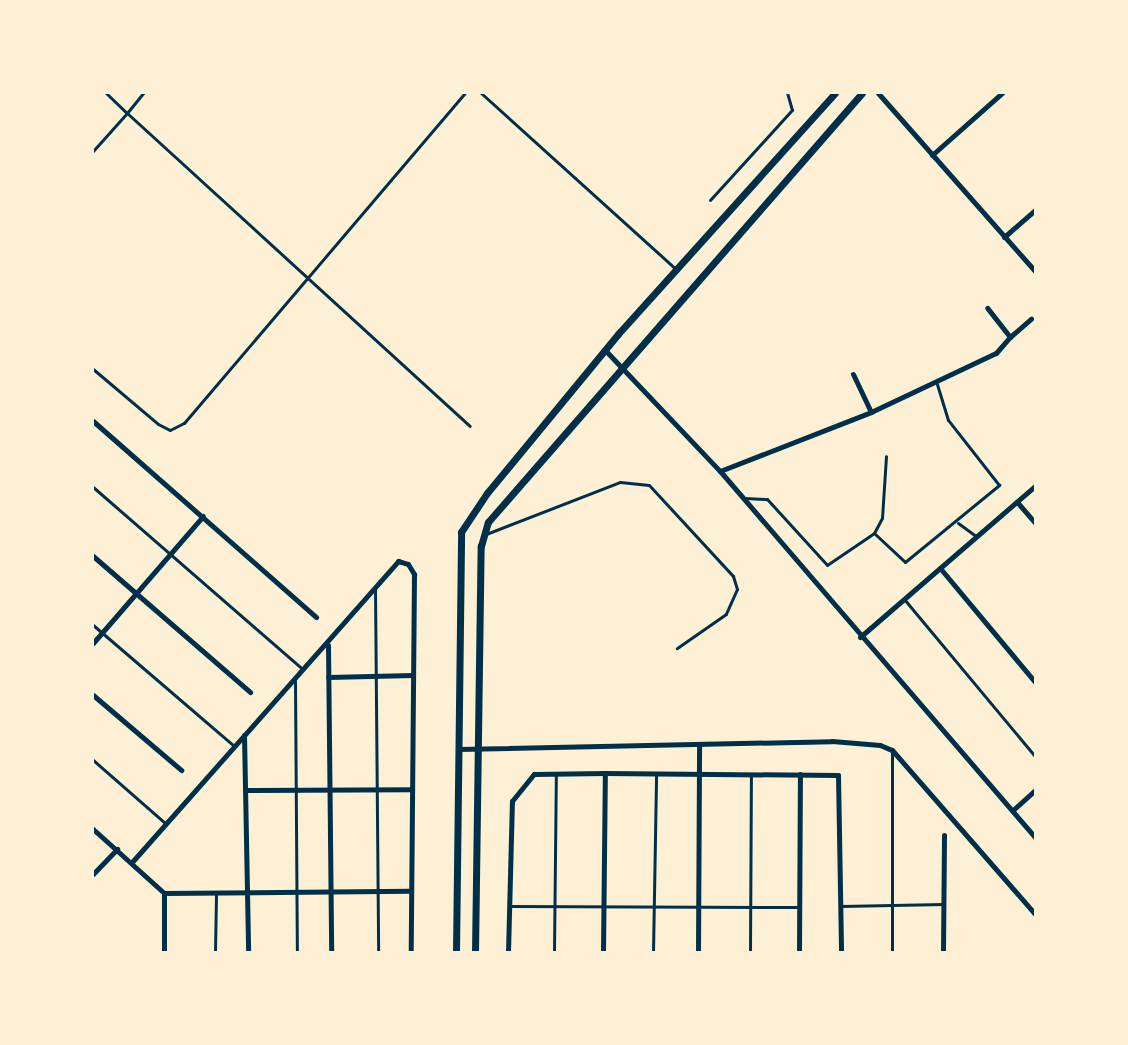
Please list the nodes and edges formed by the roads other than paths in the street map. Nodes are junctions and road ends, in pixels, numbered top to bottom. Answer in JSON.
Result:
{"nodes":[{"id":1,"x":106,"y":93,"type":"edge"},
{"id":2,"x":143,"y":93,"type":"edge"},
{"id":3,"x":465,"y":93,"type":"edge"},
{"id":4,"x":481,"y":93,"type":"edge"},
{"id":5,"x":787,"y":93,"type":"edge"},
{"id":6,"x":835,"y":93,"type":"edge"},
{"id":7,"x":862,"y":93,"type":"edge"},
{"id":8,"x":878,"y":93,"type":"edge"},
{"id":9,"x":1002,"y":93,"type":"edge"},
{"id":10,"x":127,"y":113,"type":"junction"},
{"id":11,"x":93,"y":151,"type":"edge"},
{"id":12,"x":933,"y":155,"type":"junction"},
{"id":13,"x":710,"y":200,"type":"dead end"},
{"id":14,"x":1035,"y":210,"type":"edge"},
{"id":15,"x":1004,"y":237,"type":"junction"},
{"id":16,"x":676,"y":269,"type":"junction"},
{"id":17,"x":1035,"y":272,"type":"edge"},
{"id":18,"x":309,"y":274,"type":"junction"},
{"id":19,"x":987,"y":308,"type":"dead end"},
{"id":20,"x":1031,"y":319,"type":"dead end"},
{"id":21,"x":1010,"y":337,"type":"junction"},
{"id":22,"x":605,"y":350,"type":"junction"},
{"id":23,"x":620,"y":365,"type":"junction"},
{"id":24,"x":93,"y":369,"type":"edge"},
{"id":25,"x":853,"y":374,"type":"dead end"},
{"id":26,"x":936,"y":381,"type":"junction"},
{"id":27,"x":871,"y":412,"type":"junction"},
{"id":28,"x":93,"y":421,"type":"edge"},
{"id":29,"x":470,"y":426,"type":"dead end"},
{"id":30,"x":886,"y":456,"type":"dead end"},
{"id":31,"x":720,"y":471,"type":"junction"},
{"id":32,"x":1035,"y":486,"type":"edge"},
{"id":33,"x":93,"y":487,"type":"edge"},
{"id":34,"x":743,"y":498,"type":"junction"},
{"id":35,"x":1017,"y":502,"type":"junction"},
{"id":36,"x":202,"y":516,"type":"junction"},
{"id":37,"x":958,"y":523,"type":"junction"},
{"id":38,"x":1035,"y":523,"type":"edge"},
{"id":39,"x":874,"y":533,"type":"junction"},
{"id":40,"x":482,"y":536,"type":"junction"},
{"id":41,"x":978,"y":537,"type":"junction"},
{"id":42,"x":170,"y":554,"type":"junction"},
{"id":43,"x":93,"y":556,"type":"edge"},
{"id":44,"x":940,"y":568,"type":"junction"},
{"id":45,"x":375,"y":588,"type":"junction"},
{"id":46,"x":136,"y":593,"type":"junction"},
{"id":47,"x":904,"y":599,"type":"junction"},
{"id":48,"x":316,"y":617,"type":"dead end"},
{"id":49,"x":93,"y":625,"type":"edge"},
{"id":50,"x":102,"y":633,"type":"junction"},
{"id":51,"x":860,"y":637,"type":"junction"},
{"id":52,"x":93,"y":643,"type":"edge"},
{"id":53,"x":328,"y":644,"type":"junction"},
{"id":54,"x":677,"y":648,"type":"dead end"},
{"id":55,"x":303,"y":671,"type":"junction"},
{"id":56,"x":413,"y":675,"type":"junction"},
{"id":57,"x":328,"y":676,"type":"junction"},
{"id":58,"x":378,"y":676,"type":"junction"},
{"id":59,"x":295,"y":681,"type":"junction"},
{"id":60,"x":1035,"y":682,"type":"edge"},
{"id":61,"x":250,"y":692,"type":"dead end"},
{"id":62,"x":93,"y":695,"type":"edge"},
{"id":63,"x":244,"y":735,"type":"junction"},
{"id":64,"x":699,"y":744,"type":"junction"},
{"id":65,"x":234,"y":746,"type":"junction"},
{"id":66,"x":458,"y":749,"type":"junction"},
{"id":67,"x":478,"y":749,"type":"junction"},
{"id":68,"x":892,"y":750,"type":"junction"},
{"id":69,"x":1035,"y":756,"type":"edge"},
{"id":70,"x":93,"y":760,"type":"edge"},
{"id":71,"x":181,"y":770,"type":"dead end"},
{"id":72,"x":556,"y":773,"type":"junction"},
{"id":73,"x":605,"y":773,"type":"junction"},
{"id":74,"x":656,"y":774,"type":"junction"},
{"id":75,"x":800,"y":774,"type":"junction"},
{"id":76,"x":699,"y":775,"type":"junction"},
{"id":77,"x":751,"y":775,"type":"junction"},
{"id":78,"x":411,"y":789,"type":"junction"},
{"id":79,"x":245,"y":790,"type":"junction"},
{"id":80,"x":297,"y":790,"type":"junction"},
{"id":81,"x":329,"y":790,"type":"junction"},
{"id":82,"x":379,"y":790,"type":"junction"},
{"id":83,"x":1035,"y":790,"type":"edge"},
{"id":84,"x":1013,"y":810,"type":"junction"},
{"id":85,"x":166,"y":824,"type":"junction"},
{"id":86,"x":93,"y":829,"type":"edge"},
{"id":87,"x":944,"y":835,"type":"dead end"},
{"id":88,"x":1035,"y":837,"type":"edge"},
{"id":89,"x":117,"y":849,"type":"junction"},
{"id":90,"x":130,"y":860,"type":"junction"},
{"id":91,"x":93,"y":874,"type":"edge"},
{"id":92,"x":378,"y":890,"type":"junction"},
{"id":93,"x":297,"y":891,"type":"junction"},
{"id":94,"x":330,"y":891,"type":"junction"},
{"id":95,"x":410,"y":891,"type":"junction"},
{"id":96,"x":164,"y":892,"type":"junction"},
{"id":97,"x":216,"y":892,"type":"junction"},
{"id":98,"x":247,"y":892,"type":"junction"},
{"id":99,"x":944,"y":904,"type":"junction"},
{"id":100,"x":892,"y":905,"type":"junction"},
{"id":101,"x":508,"y":906,"type":"junction"},
{"id":102,"x":555,"y":906,"type":"junction"},
{"id":103,"x":604,"y":906,"type":"junction"},
{"id":104,"x":654,"y":906,"type":"junction"},
{"id":105,"x":841,"y":906,"type":"junction"},
{"id":106,"x":698,"y":907,"type":"junction"},
{"id":107,"x":750,"y":907,"type":"junction"},
{"id":108,"x":799,"y":907,"type":"junction"},
{"id":109,"x":1035,"y":914,"type":"edge"},
{"id":110,"x":164,"y":952,"type":"edge"},
{"id":111,"x":216,"y":952,"type":"edge"},
{"id":112,"x":248,"y":952,"type":"edge"},
{"id":113,"x":297,"y":952,"type":"edge"},
{"id":114,"x":331,"y":952,"type":"edge"},
{"id":115,"x":378,"y":952,"type":"edge"},
{"id":116,"x":411,"y":952,"type":"edge"},
{"id":117,"x":456,"y":952,"type":"edge"},
{"id":118,"x":475,"y":952,"type":"edge"},
{"id":119,"x":508,"y":952,"type":"edge"},
{"id":120,"x":554,"y":952,"type":"edge"},
{"id":121,"x":603,"y":952,"type":"edge"},
{"id":122,"x":653,"y":952,"type":"edge"},
{"id":123,"x":698,"y":952,"type":"edge"},
{"id":124,"x":750,"y":952,"type":"edge"},
{"id":125,"x":799,"y":952,"type":"edge"},
{"id":126,"x":841,"y":952,"type":"edge"},
{"id":127,"x":892,"y":952,"type":"edge"},
{"id":128,"x":943,"y":952,"type":"edge"}],
"edges":[{"from":1,"to":10,"type":"lane"},
{"from":2,"to":10,"type":"lane"},
{"from":3,"to":18,"type":"lane"},
{"from":4,"to":16,"type":"lane"},
{"from":5,"to":13,"type":"lane"},
{"from":6,"to":16,"type":"street"},
{"from":7,"to":23,"type":"street"},
{"from":8,"to":12,"type":"street"},
{"from":9,"to":12,"type":"street"},
{"from":10,"to":11,"type":"lane"},
{"from":10,"to":18,"type":"lane"},
{"from":12,"to":15,"type":"street"},
{"from":14,"to":15,"type":"street"},
{"from":15,"to":17,"type":"street"},
{"from":16,"to":22,"type":"street"},
{"from":18,"to":24,"type":"lane"},
{"from":18,"to":29,"type":"lane"},
{"from":19,"to":21,"type":"street"},
{"from":20,"to":21,"type":"street"},
{"from":21,"to":26,"type":"street"},
{"from":22,"to":23,"type":"street"},
{"from":22,"to":66,"type":"street"},
{"from":23,"to":31,"type":"street"},
{"from":23,"to":40,"type":"street"},
{"from":25,"to":27,"type":"street"},
{"from":26,"to":27,"type":"street"},
{"from":26,"to":37,"type":"lane"},
{"from":27,"to":31,"type":"street"},
{"from":28,"to":36,"type":"street"},
{"from":30,"to":39,"type":"lane"},
{"from":31,"to":34,"type":"street"},
{"from":32,"to":35,"type":"street"},
{"from":33,"to":42,"type":"lane"},
{"from":34,"to":39,"type":"lane"},
{"from":34,"to":51,"type":"street"},
{"from":35,"to":38,"type":"street"},
{"from":35,"to":41,"type":"street"},
{"from":36,"to":42,"type":"street"},
{"from":36,"to":48,"type":"street"},
{"from":37,"to":39,"type":"lane"},
{"from":37,"to":41,"type":"lane"},
{"from":40,"to":54,"type":"lane"},
{"from":40,"to":67,"type":"street"},
{"from":41,"to":44,"type":"street"},
{"from":42,"to":46,"type":"street"},
{"from":42,"to":55,"type":"lane"},
{"from":43,"to":46,"type":"street"},
{"from":44,"to":47,"type":"street"},
{"from":44,"to":60,"type":"street"},
{"from":45,"to":53,"type":"street"},
{"from":45,"to":56,"type":"street"},
{"from":45,"to":58,"type":"lane"},
{"from":46,"to":50,"type":"street"},
{"from":46,"to":61,"type":"street"},
{"from":47,"to":51,"type":"street"},
{"from":47,"to":69,"type":"lane"},
{"from":49,"to":50,"type":"lane"},
{"from":50,"to":52,"type":"street"},
{"from":50,"to":65,"type":"lane"},
{"from":51,"to":84,"type":"street"},
{"from":53,"to":55,"type":"street"},
{"from":53,"to":57,"type":"street"},
{"from":55,"to":59,"type":"street"},
{"from":56,"to":58,"type":"street"},
{"from":56,"to":78,"type":"street"},
{"from":57,"to":58,"type":"street"},
{"from":57,"to":81,"type":"street"},
{"from":58,"to":82,"type":"lane"},
{"from":59,"to":63,"type":"street"},
{"from":59,"to":80,"type":"lane"},
{"from":62,"to":71,"type":"street"},
{"from":63,"to":65,"type":"street"},
{"from":63,"to":79,"type":"street"},
{"from":64,"to":67,"type":"street"},
{"from":64,"to":68,"type":"street"},
{"from":64,"to":76,"type":"street"},
{"from":65,"to":85,"type":"street"},
{"from":66,"to":67,"type":"street"},
{"from":66,"to":117,"type":"street"},
{"from":67,"to":118,"type":"street"},
{"from":68,"to":100,"type":"lane"},
{"from":68,"to":109,"type":"street"},
{"from":70,"to":85,"type":"lane"},
{"from":72,"to":73,"type":"street"},
{"from":72,"to":101,"type":"street"},
{"from":72,"to":102,"type":"lane"},
{"from":73,"to":74,"type":"street"},
{"from":73,"to":103,"type":"street"},
{"from":74,"to":76,"type":"street"},
{"from":74,"to":104,"type":"lane"},
{"from":75,"to":77,"type":"street"},
{"from":75,"to":105,"type":"street"},
{"from":75,"to":108,"type":"street"},
{"from":76,"to":77,"type":"street"},
{"from":76,"to":106,"type":"street"},
{"from":77,"to":107,"type":"lane"},
{"from":78,"to":82,"type":"street"},
{"from":78,"to":95,"type":"street"},
{"from":79,"to":80,"type":"street"},
{"from":79,"to":98,"type":"street"},
{"from":80,"to":81,"type":"street"},
{"from":80,"to":93,"type":"lane"},
{"from":81,"to":82,"type":"street"},
{"from":81,"to":94,"type":"street"},
{"from":82,"to":92,"type":"lane"},
{"from":83,"to":84,"type":"street"},
{"from":84,"to":88,"type":"street"},
{"from":85,"to":90,"type":"street"},
{"from":86,"to":89,"type":"street"},
{"from":87,"to":99,"type":"street"},
{"from":89,"to":90,"type":"street"},
{"from":89,"to":91,"type":"street"},
{"from":90,"to":96,"type":"street"},
{"from":92,"to":94,"type":"street"},
{"from":92,"to":95,"type":"street"},
{"from":92,"to":115,"type":"lane"},
{"from":93,"to":94,"type":"street"},
{"from":93,"to":98,"type":"street"},
{"from":93,"to":113,"type":"lane"},
{"from":94,"to":114,"type":"street"},
{"from":95,"to":116,"type":"street"},
{"from":96,"to":97,"type":"street"},
{"from":96,"to":110,"type":"street"},
{"from":97,"to":98,"type":"street"},
{"from":97,"to":111,"type":"lane"},
{"from":98,"to":112,"type":"street"},
{"from":99,"to":100,"type":"lane"},
{"from":99,"to":128,"type":"street"},
{"from":100,"to":105,"type":"lane"},
{"from":100,"to":127,"type":"lane"},
{"from":101,"to":102,"type":"lane"},
{"from":101,"to":119,"type":"street"},
{"from":102,"to":103,"type":"lane"},
{"from":102,"to":120,"type":"lane"},
{"from":103,"to":104,"type":"lane"},
{"from":103,"to":121,"type":"street"},
{"from":104,"to":106,"type":"lane"},
{"from":104,"to":122,"type":"lane"},
{"from":105,"to":126,"type":"street"},
{"from":106,"to":107,"type":"lane"},
{"from":106,"to":123,"type":"street"},
{"from":107,"to":108,"type":"lane"},
{"from":107,"to":124,"type":"lane"},
{"from":108,"to":125,"type":"street"}]}
